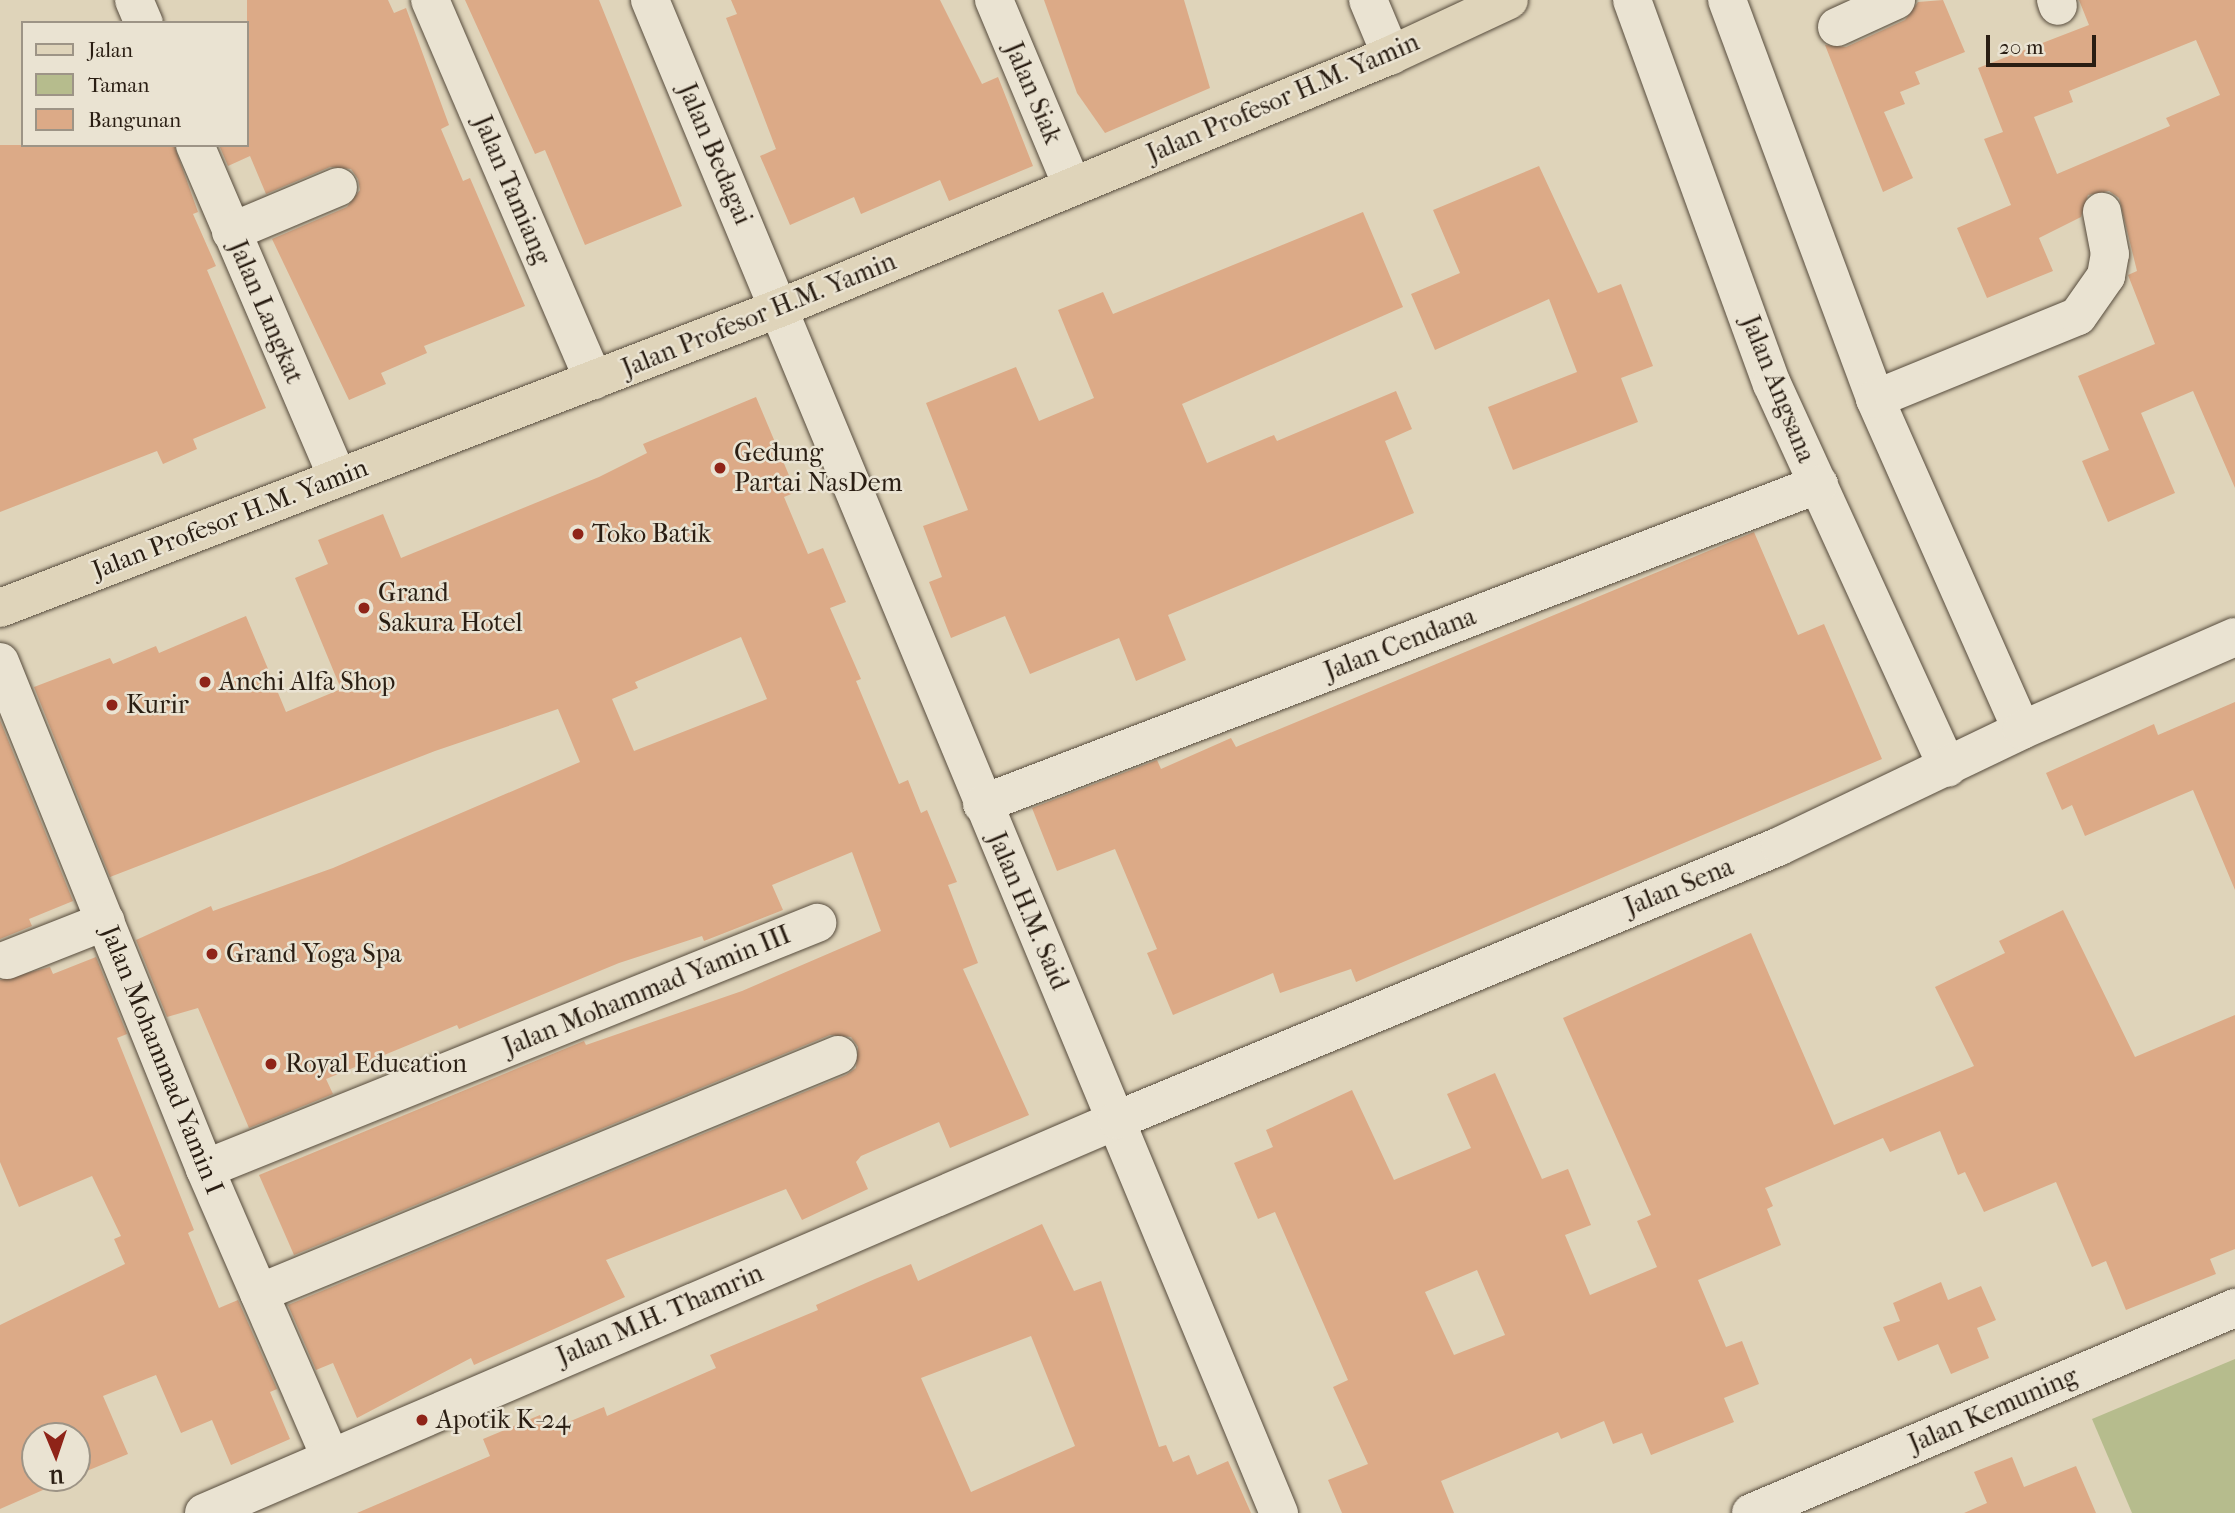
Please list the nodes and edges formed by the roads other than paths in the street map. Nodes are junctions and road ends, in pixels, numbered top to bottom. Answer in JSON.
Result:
{"nodes":[{"id":1,"x":134,"y":0,"type":"edge"},
{"id":2,"x":430,"y":0,"type":"edge"},
{"id":3,"x":650,"y":0,"type":"edge"},
{"id":4,"x":994,"y":0,"type":"edge"},
{"id":5,"x":1368,"y":0,"type":"edge"},
{"id":6,"x":1509,"y":0,"type":"edge"},
{"id":7,"x":1727,"y":0,"type":"edge"},
{"id":8,"x":1896,"y":0,"type":"edge"},
{"id":9,"x":1634,"y":5,"type":"edge"},
{"id":10,"x":143,"y":21,"type":"edge"},
{"id":11,"x":1837,"y":27,"type":"dead end"},
{"id":12,"x":1391,"y":55,"type":"junction"},
{"id":13,"x":196,"y":147,"type":"edge"},
{"id":14,"x":338,"y":187,"type":"dead end"},
{"id":15,"x":1072,"y":187,"type":"junction"},
{"id":16,"x":2102,"y":212,"type":"dead end"},
{"id":17,"x":232,"y":232,"type":"junction"},
{"id":18,"x":780,"y":308,"type":"junction"},
{"id":19,"x":594,"y":380,"type":"junction"},
{"id":20,"x":1875,"y":399,"type":"junction"},
{"id":21,"x":338,"y":478,"type":"junction"},
{"id":22,"x":1819,"y":484,"type":"junction"},
{"id":23,"x":0,"y":608,"type":"edge"},
{"id":24,"x":2235,"y":637,"type":"edge"},
{"id":25,"x":0,"y":662,"type":"edge"},
{"id":26,"x":2022,"y":730,"type":"junction"},
{"id":27,"x":1948,"y":768,"type":"junction"},
{"id":28,"x":982,"y":804,"type":"junction"},
{"id":29,"x":106,"y":921,"type":"junction"},
{"id":30,"x":817,"y":923,"type":"dead end"},
{"id":31,"x":7,"y":960,"type":"dead end"},
{"id":32,"x":838,"y":1055,"type":"dead end"},
{"id":33,"x":1116,"y":1120,"type":"junction"},
{"id":34,"x":205,"y":1169,"type":"junction"},
{"id":35,"x":259,"y":1293,"type":"junction"},
{"id":36,"x":2235,"y":1307,"type":"edge"},
{"id":37,"x":330,"y":1456,"type":"junction"},
{"id":38,"x":223,"y":1509,"type":"edge"},
{"id":39,"x":1279,"y":1513,"type":"edge"},
{"id":40,"x":1751,"y":1513,"type":"edge"}],
"edges":[{"from":1,"to":10,"type":"street"},
{"from":2,"to":19,"type":"street","name":"Jalan Tamiang"},
{"from":3,"to":18,"type":"street","name":"Jalan Bedagai"},
{"from":4,"to":15,"type":"street","name":"Jalan Siak"},
{"from":5,"to":12,"type":"street"},
{"from":6,"to":12,"type":"main road","name":"Jalan Profesor H.M. Yamin"},
{"from":7,"to":20,"type":"street"},
{"from":8,"to":11,"type":"street"},
{"from":9,"to":22,"type":"street","name":"Jalan Angsana"},
{"from":12,"to":15,"type":"main road","name":"Jalan Profesor H.M. Yamin"},
{"from":13,"to":17,"type":"street","name":"Jalan Langkat"},
{"from":14,"to":17,"type":"street"},
{"from":15,"to":18,"type":"main road","name":"Jalan Profesor H.M. Yamin"},
{"from":16,"to":20,"type":"street"},
{"from":17,"to":21,"type":"street","name":"Jalan Langkat"},
{"from":18,"to":19,"type":"main road","name":"Jalan Profesor H.M. Yamin"},
{"from":18,"to":28,"type":"street","name":"Jalan H.M. Said"},
{"from":19,"to":21,"type":"main road","name":"Jalan Profesor H.M. Yamin"},
{"from":20,"to":26,"type":"street"},
{"from":21,"to":23,"type":"main road","name":"Jalan Profesor H.M. Yamin"},
{"from":22,"to":27,"type":"street","name":"Jalan Angsana"},
{"from":22,"to":28,"type":"street","name":"Jalan Cendana"},
{"from":24,"to":26,"type":"street","name":"Jalan Sena"},
{"from":25,"to":29,"type":"street","name":"Jalan Mohammad Yamin I"},
{"from":26,"to":27,"type":"street","name":"Jalan Sena"},
{"from":27,"to":33,"type":"street","name":"Jalan Sena"},
{"from":28,"to":33,"type":"street","name":"Jalan H.M. Said"},
{"from":29,"to":31,"type":"street"},
{"from":29,"to":34,"type":"street","name":"Jalan Mohammad Yamin I"},
{"from":30,"to":34,"type":"street","name":"Jalan Mohammad Yamin III"},
{"from":32,"to":35,"type":"street"},
{"from":33,"to":37,"type":"street","name":"Jalan M.H. Thamrin"},
{"from":33,"to":39,"type":"street","name":"Jalan H.M. Said"},
{"from":34,"to":35,"type":"street","name":"Jalan Mohammad Yamin I"},
{"from":35,"to":37,"type":"street","name":"Jalan Mohammad Yamin I"},
{"from":36,"to":40,"type":"street","name":"Jalan Kemuning"},
{"from":37,"to":38,"type":"street","name":"Jalan M.H. Thamrin"}]}
